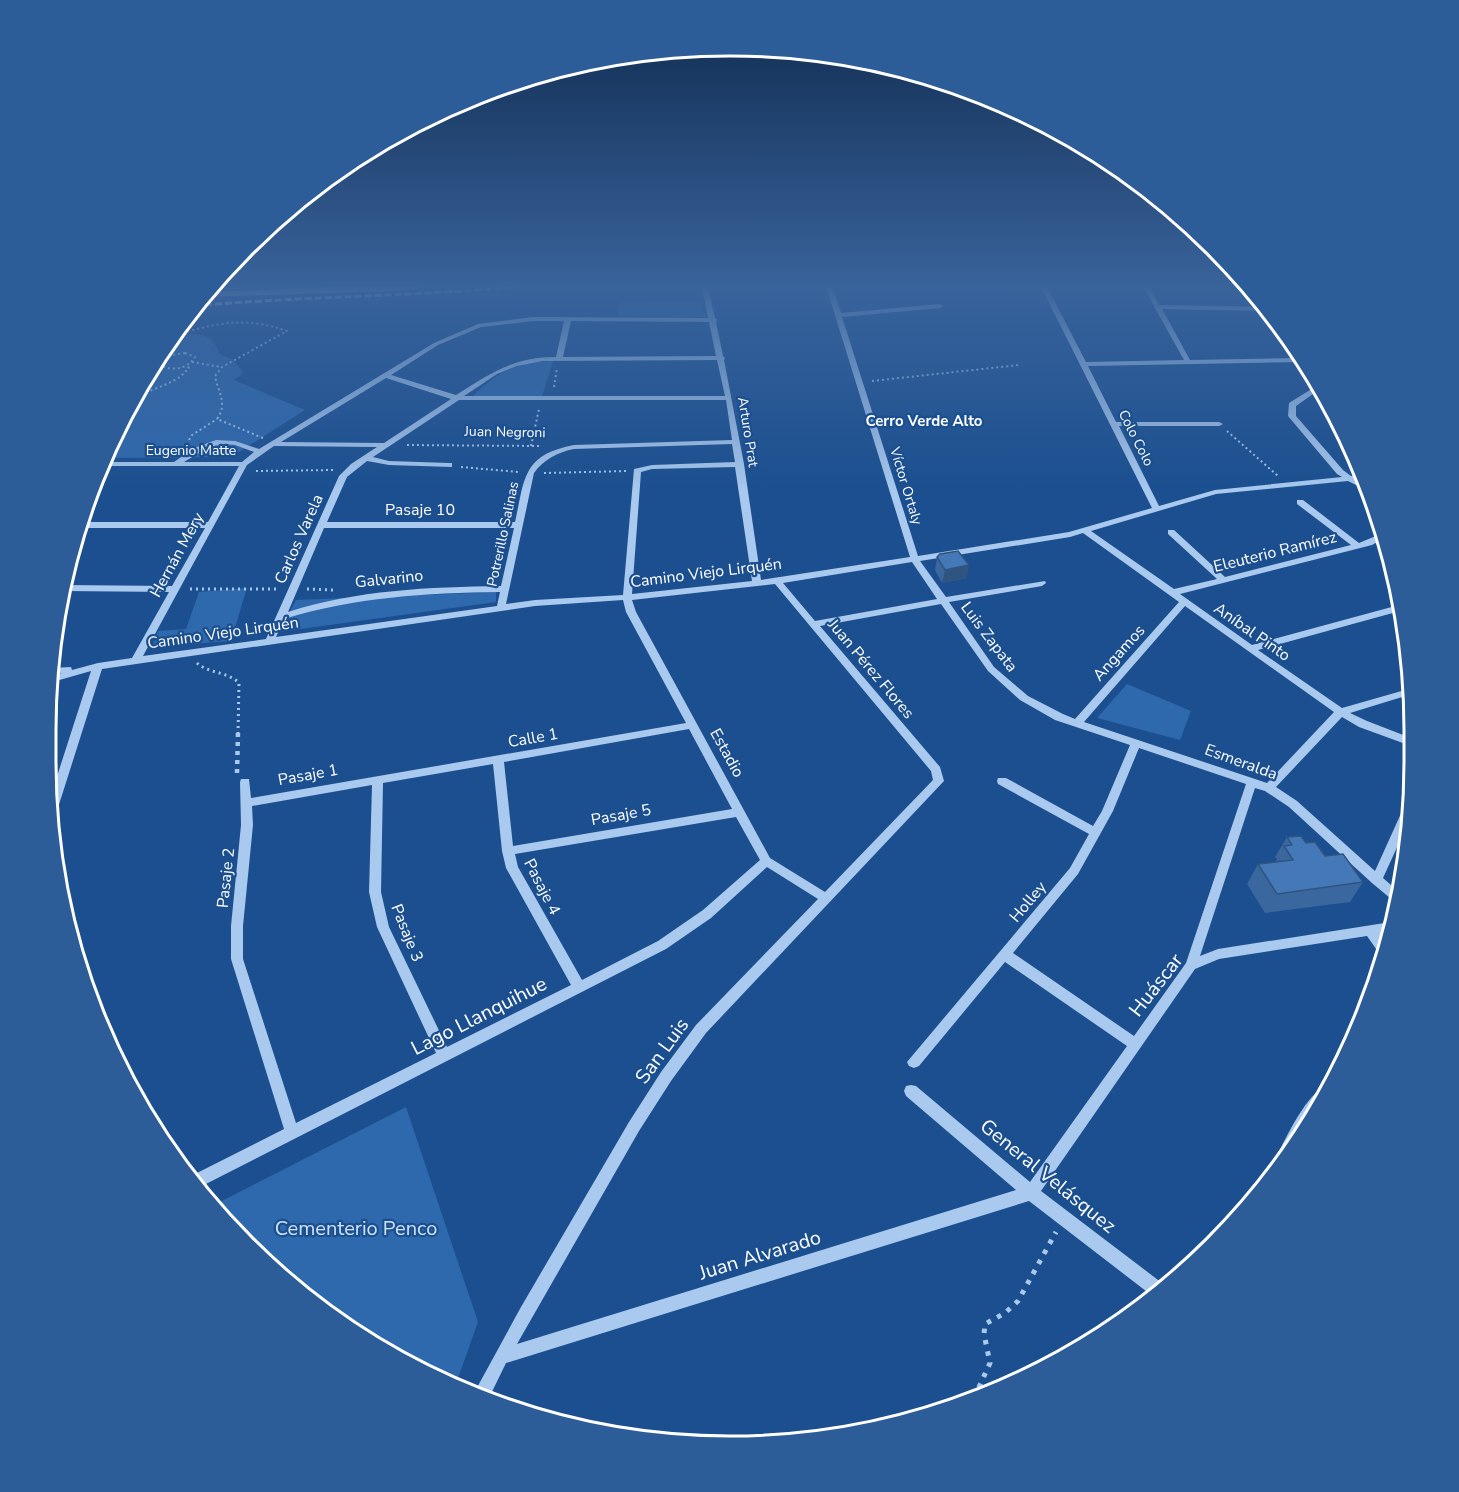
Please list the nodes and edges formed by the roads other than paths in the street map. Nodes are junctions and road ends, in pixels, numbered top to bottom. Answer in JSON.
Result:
{"nodes":[{"id":1,"x":422,"y":353,"type":"edge"},
{"id":2,"x":560,"y":353,"type":"edge"},
{"id":3,"x":721,"y":353,"type":"edge"},
{"id":4,"x":850,"y":353,"type":"edge"},
{"id":5,"x":1077,"y":353,"type":"edge"},
{"id":6,"x":1183,"y":353,"type":"edge"},
{"id":7,"x":559,"y":358,"type":"junction"},
{"id":8,"x":722,"y":358,"type":"junction"},
{"id":9,"x":1293,"y":360,"type":"edge"},
{"id":10,"x":1188,"y":362,"type":"junction"},
{"id":11,"x":1083,"y":364,"type":"junction"},
{"id":12,"x":385,"y":375,"type":"junction"},
{"id":13,"x":1312,"y":391,"type":"edge"},
{"id":14,"x":457,"y":398,"type":"junction"},
{"id":15,"x":729,"y":399,"type":"junction"},
{"id":16,"x":1113,"y":424,"type":"junction"},
{"id":17,"x":1219,"y":424,"type":"road end"},
{"id":18,"x":736,"y":442,"type":"junction"},
{"id":19,"x":273,"y":444,"type":"junction"},
{"id":20,"x":385,"y":445,"type":"junction"},
{"id":21,"x":565,"y":448,"type":"joint"},
{"id":22,"x":258,"y":452,"type":"junction"},
{"id":23,"x":366,"y":458,"type":"junction"},
{"id":24,"x":111,"y":464,"type":"edge"},
{"id":25,"x":176,"y":464,"type":"junction"},
{"id":26,"x":244,"y":464,"type":"junction"},
{"id":27,"x":740,"y":464,"type":"junction"},
{"id":28,"x":449,"y":465,"type":"dead end"},
{"id":29,"x":1354,"y":478,"type":"edge"},
{"id":30,"x":1350,"y":479,"type":"junction"},
{"id":31,"x":1356,"y":483,"type":"edge"},
{"id":32,"x":1300,"y":502,"type":"dead end"},
{"id":33,"x":1156,"y":509,"type":"junction"},
{"id":34,"x":87,"y":525,"type":"edge"},
{"id":35,"x":211,"y":525,"type":"junction"},
{"id":36,"x":322,"y":525,"type":"junction"},
{"id":37,"x":518,"y":525,"type":"junction"},
{"id":38,"x":1085,"y":530,"type":"junction"},
{"id":39,"x":1171,"y":532,"type":"dead end"},
{"id":40,"x":1377,"y":541,"type":"edge"},
{"id":41,"x":1358,"y":546,"type":"junction"},
{"id":42,"x":915,"y":560,"type":"junction"},
{"id":43,"x":1224,"y":580,"type":"junction"},
{"id":44,"x":777,"y":581,"type":"junction"},
{"id":45,"x":757,"y":583,"type":"junction"},
{"id":46,"x":1042,"y":583,"type":"dead end"},
{"id":47,"x":70,"y":588,"type":"edge"},
{"id":48,"x":175,"y":589,"type":"junction"},
{"id":49,"x":504,"y":589,"type":"junction"},
{"id":50,"x":1171,"y":593,"type":"junction"},
{"id":51,"x":627,"y":598,"type":"junction"},
{"id":52,"x":944,"y":601,"type":"junction"},
{"id":53,"x":1184,"y":602,"type":"junction"},
{"id":54,"x":501,"y":608,"type":"junction"},
{"id":55,"x":1393,"y":610,"type":"edge"},
{"id":56,"x":281,"y":616,"type":"junction"},
{"id":57,"x":813,"y":624,"type":"junction"},
{"id":58,"x":270,"y":641,"type":"junction"},
{"id":59,"x":1250,"y":649,"type":"junction"},
{"id":60,"x":136,"y":660,"type":"junction"},
{"id":61,"x":98,"y":666,"type":"junction"},
{"id":62,"x":58,"y":671,"type":"edge"},
{"id":63,"x":58,"y":678,"type":"edge"},
{"id":64,"x":1402,"y":694,"type":"edge"},
{"id":65,"x":1340,"y":712,"type":"junction"},
{"id":66,"x":1077,"y":723,"type":"junction"},
{"id":67,"x":693,"y":725,"type":"junction"},
{"id":68,"x":1403,"y":739,"type":"edge"},
{"id":69,"x":1136,"y":744,"type":"junction"},
{"id":70,"x":498,"y":759,"type":"junction"},
{"id":71,"x":940,"y":777,"type":"joint"},
{"id":72,"x":378,"y":779,"type":"junction"},
{"id":73,"x":1002,"y":781,"type":"dead end"},
{"id":74,"x":1252,"y":781,"type":"junction"},
{"id":75,"x":245,"y":782,"type":"road end"},
{"id":76,"x":1269,"y":788,"type":"junction"},
{"id":77,"x":57,"y":793,"type":"edge"},
{"id":78,"x":245,"y":803,"type":"junction"},
{"id":79,"x":740,"y":812,"type":"junction"},
{"id":80,"x":1400,"y":828,"type":"edge"},
{"id":81,"x":1096,"y":832,"type":"junction"},
{"id":82,"x":508,"y":851,"type":"junction"},
{"id":83,"x":766,"y":861,"type":"junction"},
{"id":84,"x":1376,"y":880,"type":"junction"},
{"id":85,"x":1391,"y":893,"type":"edge"},
{"id":86,"x":827,"y":899,"type":"junction"},
{"id":87,"x":1383,"y":928,"type":"edge"},
{"id":88,"x":1370,"y":930,"type":"junction"},
{"id":89,"x":1379,"y":943,"type":"edge"},
{"id":90,"x":1005,"y":955,"type":"junction"},
{"id":91,"x":1191,"y":965,"type":"junction"},
{"id":92,"x":579,"y":987,"type":"junction"},
{"id":93,"x":1135,"y":1044,"type":"junction"},
{"id":94,"x":444,"y":1055,"type":"junction"},
{"id":95,"x":914,"y":1062,"type":"dead end"},
{"id":96,"x":911,"y":1091,"type":"dead end"},
{"id":97,"x":292,"y":1132,"type":"junction"},
{"id":98,"x":200,"y":1179,"type":"edge"},
{"id":99,"x":1031,"y":1193,"type":"junction"},
{"id":100,"x":1153,"y":1286,"type":"edge"},
{"id":101,"x":501,"y":1357,"type":"junction"},
{"id":102,"x":485,"y":1390,"type":"edge"}],
"edges":[{"from":1,"to":12,"type":"street"},
{"from":2,"to":7,"type":"street"},
{"from":3,"to":8,"type":"street","name":"Arturo Prat"},
{"from":4,"to":42,"type":"street","name":"Víctor Ortaly"},
{"from":5,"to":11,"type":"street","name":"Colo Colo"},
{"from":6,"to":10,"type":"street"},
{"from":7,"to":8,"type":"street","name":"Carlos Varela"},
{"from":7,"to":14,"type":"street","name":"Carlos Varela"},
{"from":8,"to":15,"type":"street","name":"Arturo Prat"},
{"from":9,"to":10,"type":"street"},
{"from":10,"to":11,"type":"street"},
{"from":11,"to":16,"type":"street","name":"Colo Colo"},
{"from":12,"to":14,"type":"street"},
{"from":12,"to":19,"type":"street"},
{"from":13,"to":30,"type":"street"},
{"from":14,"to":15,"type":"street"},
{"from":14,"to":20,"type":"street","name":"Carlos Varela"},
{"from":15,"to":18,"type":"street","name":"Arturo Prat"},
{"from":16,"to":17,"type":"street"},
{"from":16,"to":33,"type":"street","name":"Colo Colo"},
{"from":18,"to":21,"type":"street","name":"Juan Negroni"},
{"from":18,"to":27,"type":"street","name":"Arturo Prat"},
{"from":19,"to":20,"type":"street"},
{"from":19,"to":22,"type":"street"},
{"from":20,"to":23,"type":"street","name":"Carlos Varela"},
{"from":21,"to":37,"type":"street","name":"Potrerillo Salinas"},
{"from":22,"to":25,"type":"street"},
{"from":22,"to":26,"type":"street"},
{"from":23,"to":28,"type":"street"},
{"from":23,"to":36,"type":"street","name":"Carlos Varela"},
{"from":24,"to":25,"type":"street","name":"Eugenio Matte"},
{"from":25,"to":26,"type":"street","name":"Eugenio Matte"},
{"from":26,"to":35,"type":"street","name":"Hernán Mery"},
{"from":27,"to":45,"type":"street","name":"Arturo Prat"},
{"from":27,"to":51,"type":"street"},
{"from":29,"to":30,"type":"street","name":"Camino Viejo Lirquén"},
{"from":30,"to":31,"type":"street"},
{"from":30,"to":33,"type":"street","name":"Camino Viejo Lirquén"},
{"from":32,"to":41,"type":"street"},
{"from":33,"to":38,"type":"street","name":"Camino Viejo Lirquén"},
{"from":34,"to":35,"type":"street"},
{"from":35,"to":48,"type":"street","name":"Hernán Mery"},
{"from":36,"to":37,"type":"street","name":"Pasaje 10"},
{"from":36,"to":56,"type":"street","name":"Carlos Varela"},
{"from":37,"to":49,"type":"street","name":"Potrerillo Salinas"},
{"from":38,"to":42,"type":"street","name":"Camino Viejo Lirquén"},
{"from":38,"to":50,"type":"street","name":"Aníbal Pinto"},
{"from":39,"to":43,"type":"street"},
{"from":40,"to":41,"type":"street","name":"Eleuterio Ramírez"},
{"from":41,"to":43,"type":"street","name":"Eleuterio Ramírez"},
{"from":42,"to":44,"type":"street","name":"Camino Viejo Lirquén"},
{"from":42,"to":52,"type":"street","name":"Luis Zapata"},
{"from":43,"to":50,"type":"street","name":"Eleuterio Ramírez"},
{"from":44,"to":45,"type":"street","name":"Camino Viejo Lirquén"},
{"from":44,"to":57,"type":"street","name":"Juan Pérez Flores"},
{"from":45,"to":51,"type":"street","name":"Camino Viejo Lirquén"},
{"from":46,"to":52,"type":"street","name":"Luis Zapata"},
{"from":47,"to":48,"type":"street"},
{"from":48,"to":60,"type":"street","name":"Hernán Mery"},
{"from":49,"to":54,"type":"street","name":"Potrerillo Salinas"},
{"from":49,"to":56,"type":"street","name":"Galvarino"},
{"from":50,"to":53,"type":"street","name":"Aníbal Pinto"},
{"from":51,"to":54,"type":"street","name":"Camino Viejo Lirquén"},
{"from":51,"to":67,"type":"street","name":"Estadio"},
{"from":52,"to":57,"type":"street","name":"Luis Zapata"},
{"from":52,"to":66,"type":"street","name":"Luis Zapata"},
{"from":53,"to":59,"type":"street","name":"Aníbal Pinto"},
{"from":53,"to":66,"type":"street","name":"Angamos"},
{"from":54,"to":58,"type":"street","name":"Camino Viejo Lirquén"},
{"from":55,"to":59,"type":"street"},
{"from":56,"to":58,"type":"street","name":"Carlos Varela"},
{"from":57,"to":71,"type":"street","name":"Juan Pérez Flores"},
{"from":58,"to":60,"type":"street","name":"Camino Viejo Lirquén"},
{"from":59,"to":65,"type":"street","name":"Aníbal Pinto"},
{"from":60,"to":61,"type":"street","name":"Camino Viejo Lirquén"},
{"from":61,"to":62,"type":"street"},
{"from":61,"to":63,"type":"street","name":"Camino Viejo Lirquén"},
{"from":61,"to":77,"type":"street"},
{"from":64,"to":65,"type":"street"},
{"from":65,"to":68,"type":"street","name":"Aníbal Pinto"},
{"from":65,"to":76,"type":"street"},
{"from":66,"to":69,"type":"street","name":"Esmeralda"},
{"from":67,"to":70,"type":"street","name":"Calle 1"},
{"from":67,"to":79,"type":"street","name":"Estadio"},
{"from":69,"to":74,"type":"street","name":"Esmeralda"},
{"from":69,"to":81,"type":"street","name":"Holley"},
{"from":70,"to":72,"type":"street","name":"Calle 1"},
{"from":70,"to":82,"type":"street","name":"Pasaje 4"},
{"from":71,"to":86,"type":"street","name":"San Luis"},
{"from":72,"to":78,"type":"street","name":"Pasaje 1"},
{"from":72,"to":94,"type":"street","name":"Pasaje 3"},
{"from":73,"to":81,"type":"street"},
{"from":74,"to":76,"type":"street","name":"Esmeralda"},
{"from":74,"to":91,"type":"street"},
{"from":75,"to":78,"type":"street","name":"Pasaje 2"},
{"from":76,"to":84,"type":"street","name":"Esmeralda"},
{"from":78,"to":97,"type":"street","name":"Pasaje 2"},
{"from":79,"to":82,"type":"street","name":"Pasaje 5"},
{"from":79,"to":83,"type":"street","name":"Estadio"},
{"from":80,"to":84,"type":"street"},
{"from":81,"to":90,"type":"street","name":"Holley"},
{"from":82,"to":92,"type":"street","name":"Pasaje 4"},
{"from":83,"to":86,"type":"street"},
{"from":83,"to":92,"type":"street","name":"Lago Llanquihue"},
{"from":84,"to":85,"type":"street","name":"Esmeralda"},
{"from":86,"to":101,"type":"street","name":"San Luis"},
{"from":87,"to":88,"type":"street","name":"Huáscar"},
{"from":88,"to":89,"type":"street"},
{"from":88,"to":91,"type":"street","name":"Huáscar"},
{"from":90,"to":93,"type":"street"},
{"from":90,"to":95,"type":"street","name":"Holley"},
{"from":91,"to":93,"type":"street","name":"Huáscar"},
{"from":92,"to":94,"type":"street","name":"Lago Llanquihue"},
{"from":93,"to":99,"type":"street","name":"Huáscar"},
{"from":94,"to":97,"type":"street","name":"Lago Llanquihue"},
{"from":96,"to":99,"type":"street","name":"General Velásquez"},
{"from":97,"to":98,"type":"street","name":"Lago Llanquihue"},
{"from":99,"to":100,"type":"street","name":"General Velásquez"},
{"from":99,"to":101,"type":"street","name":"Juan Alvarado"},
{"from":101,"to":102,"type":"street","name":"San Luis"}]}
